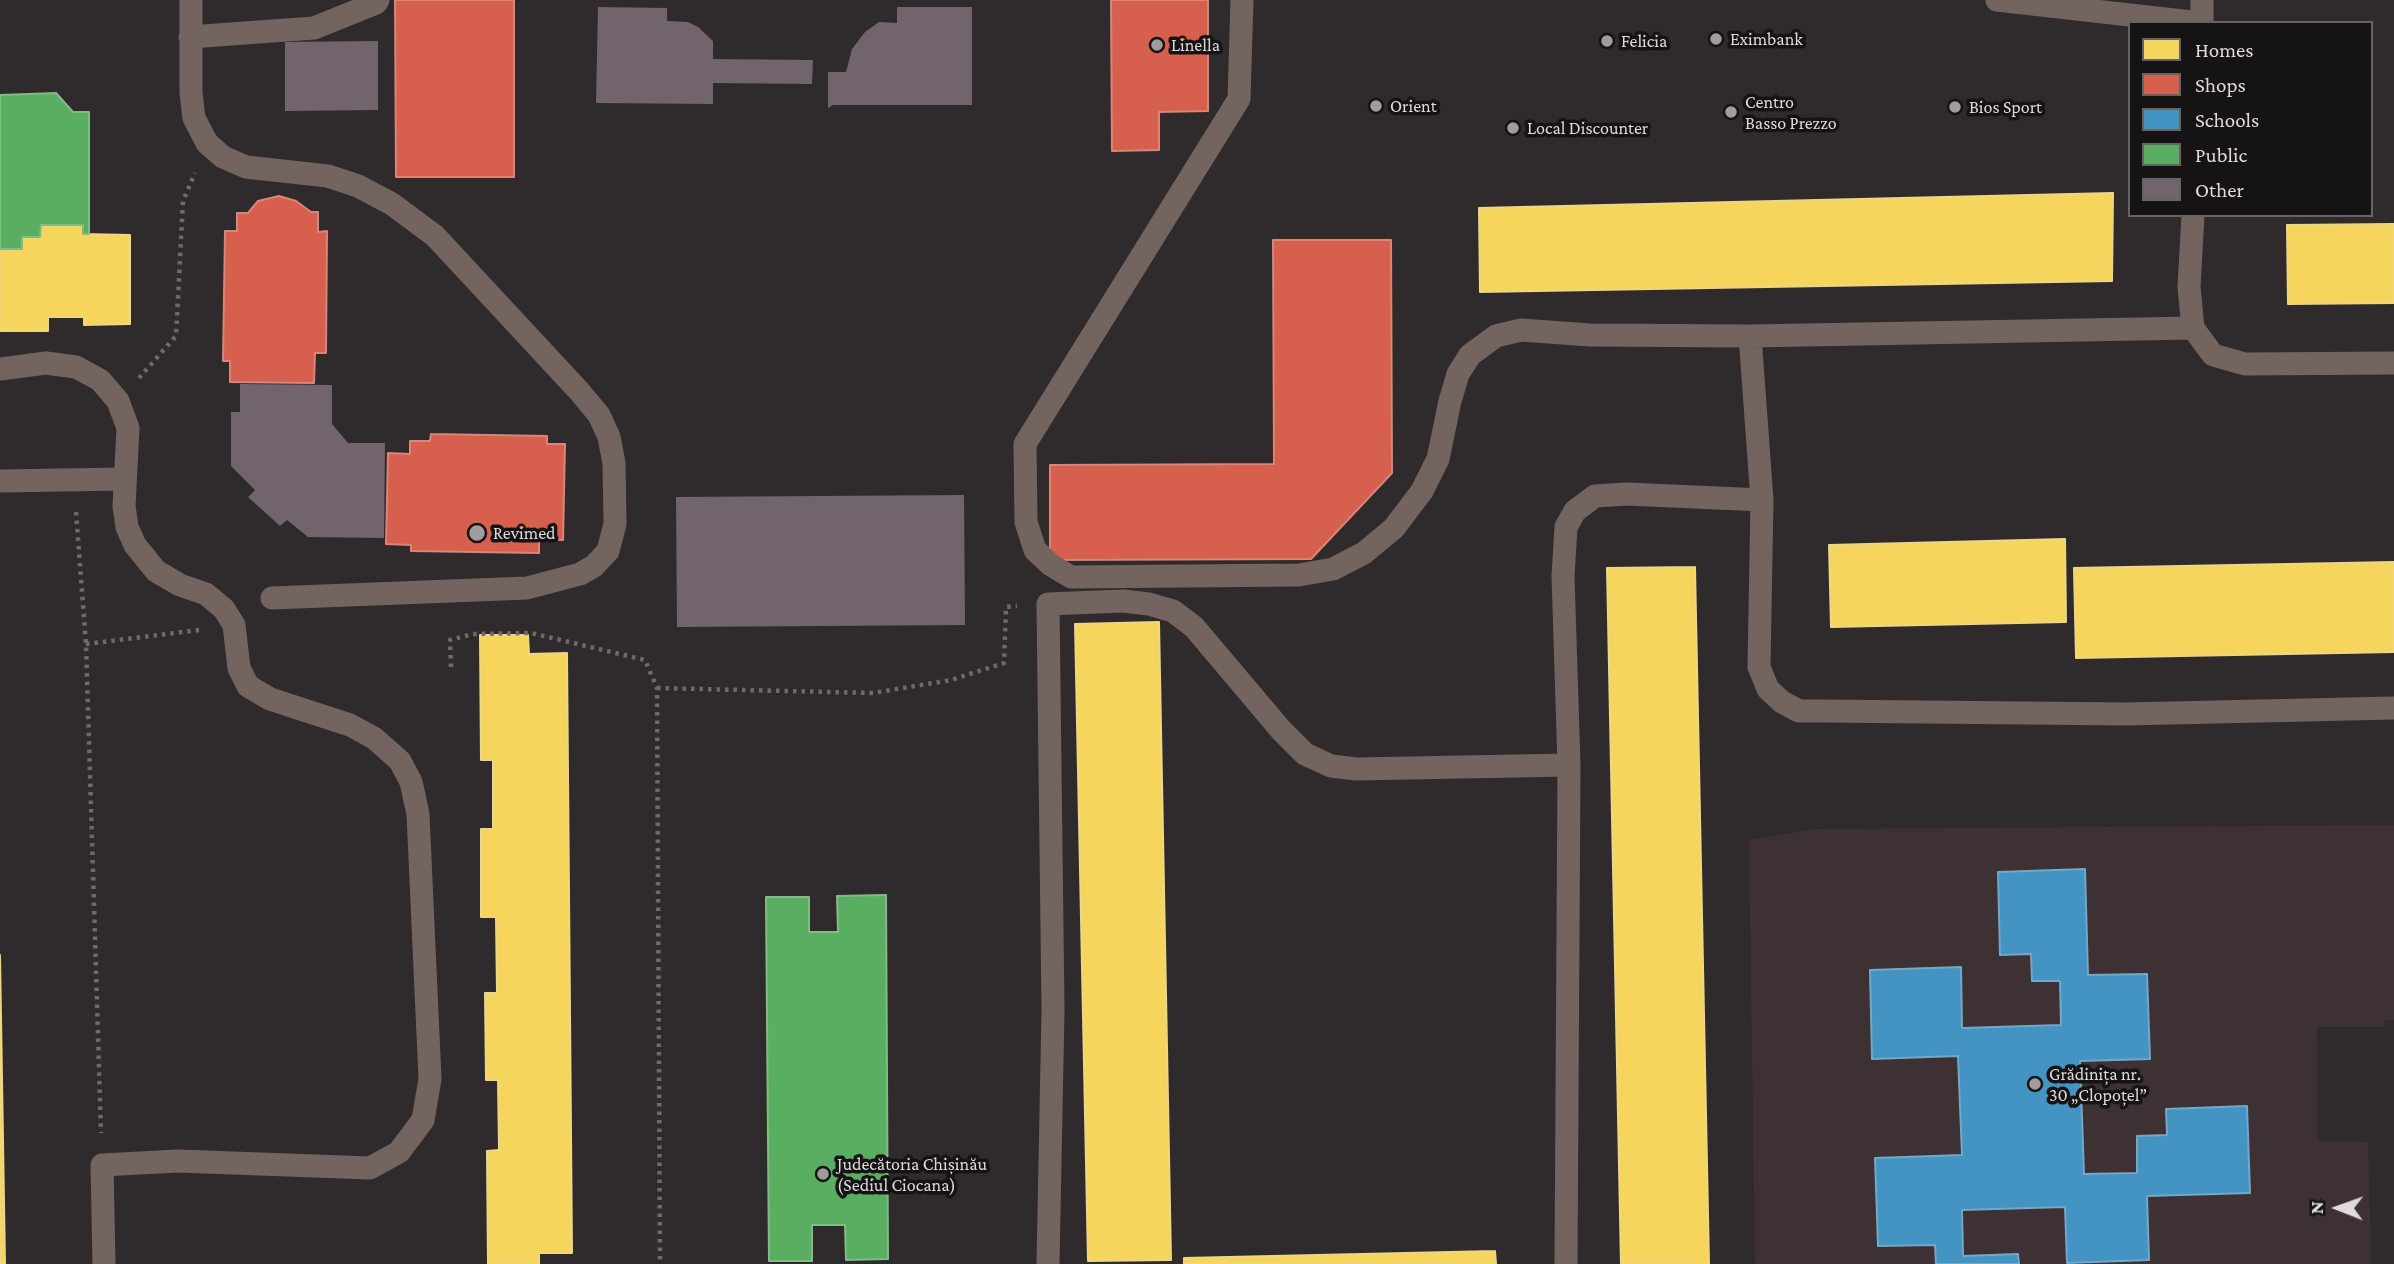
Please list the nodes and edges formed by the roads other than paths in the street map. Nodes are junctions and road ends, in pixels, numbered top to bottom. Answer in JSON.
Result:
{"nodes":[{"id":1,"x":191,"y":0,"type":"edge"},
{"id":2,"x":378,"y":0,"type":"edge"},
{"id":3,"x":1242,"y":0,"type":"edge"},
{"id":4,"x":1997,"y":0,"type":"edge"},
{"id":5,"x":2202,"y":0,"type":"edge"},
{"id":6,"x":2184,"y":21,"type":"edge"},
{"id":7,"x":2202,"y":21,"type":"edge"},
{"id":8,"x":190,"y":37,"type":"junction"},
{"id":9,"x":2193,"y":217,"type":"edge"},
{"id":10,"x":2193,"y":328,"type":"junction"},
{"id":11,"x":1750,"y":336,"type":"junction"},
{"id":12,"x":2394,"y":363,"type":"edge"},
{"id":13,"x":0,"y":369,"type":"edge"},
{"id":14,"x":125,"y":479,"type":"junction"},
{"id":15,"x":0,"y":481,"type":"edge"},
{"id":16,"x":1762,"y":500,"type":"junction"},
{"id":17,"x":272,"y":598,"type":"dead end"},
{"id":18,"x":2394,"y":708,"type":"edge"},
{"id":19,"x":1569,"y":765,"type":"junction"},
{"id":20,"x":104,"y":1264,"type":"edge"},
{"id":21,"x":1048,"y":1264,"type":"edge"},
{"id":22,"x":1566,"y":1264,"type":"edge"}],
"edges":[{"from":1,"to":8,"type":"lane"},
{"from":2,"to":8,"type":"lane"},
{"from":3,"to":11,"type":"lane"},
{"from":4,"to":6,"type":"lane"},
{"from":5,"to":7,"type":"lane"},
{"from":8,"to":17,"type":"lane"},
{"from":9,"to":10,"type":"lane"},
{"from":10,"to":11,"type":"lane"},
{"from":10,"to":12,"type":"lane"},
{"from":11,"to":16,"type":"lane"},
{"from":13,"to":14,"type":"lane"},
{"from":14,"to":15,"type":"lane"},
{"from":14,"to":20,"type":"lane"},
{"from":16,"to":18,"type":"lane"},
{"from":16,"to":19,"type":"lane"},
{"from":19,"to":21,"type":"lane"},
{"from":19,"to":22,"type":"lane"}]}
